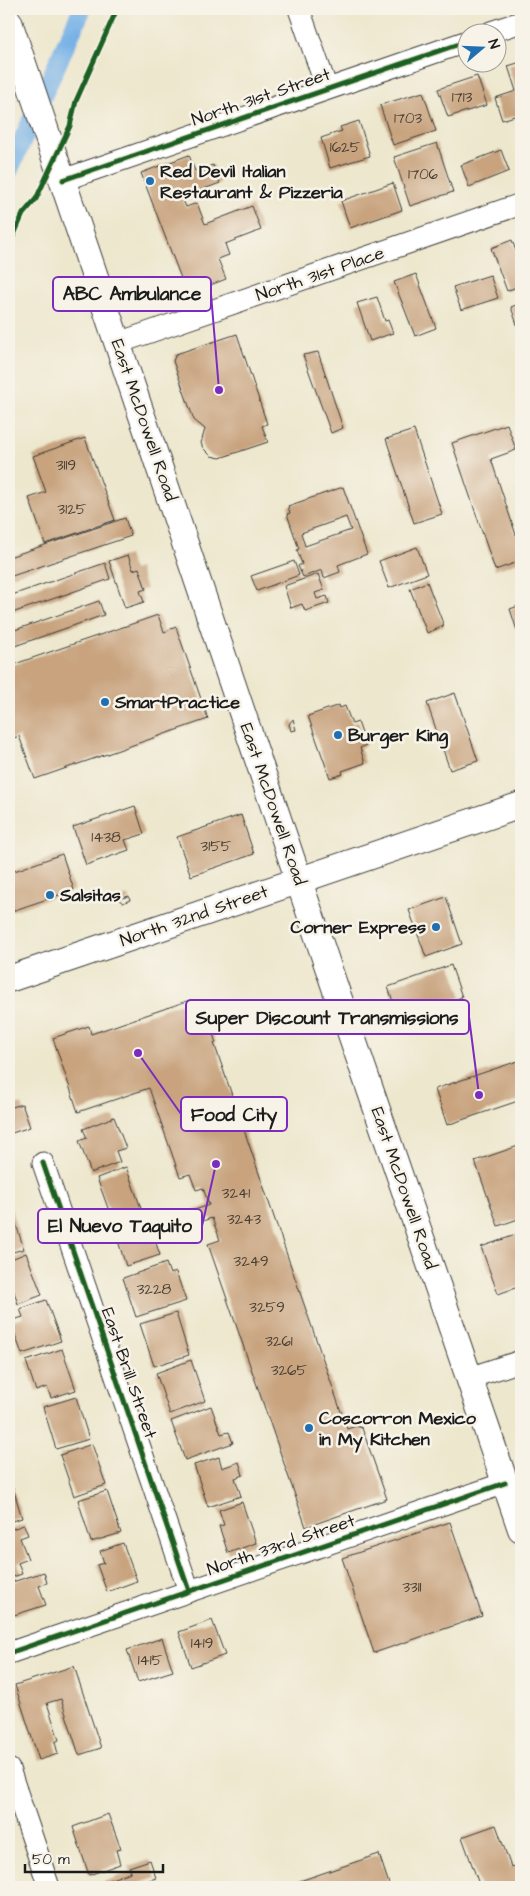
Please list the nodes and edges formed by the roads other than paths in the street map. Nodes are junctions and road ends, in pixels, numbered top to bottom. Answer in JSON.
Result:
{"nodes":[{"id":1,"x":300,"y":9,"type":"edge"},
{"id":2,"x":9,"y":22,"type":"edge"},
{"id":3,"x":521,"y":22,"type":"edge"},
{"id":4,"x":508,"y":26,"type":"edge"},
{"id":5,"x":458,"y":44,"type":"edge"},
{"id":6,"x":327,"y":89,"type":"junction"},
{"id":7,"x":63,"y":180,"type":"junction"},
{"id":8,"x":521,"y":204,"type":"edge"},
{"id":9,"x":118,"y":343,"type":"junction"},
{"id":10,"x":521,"y":805,"type":"edge"},
{"id":11,"x":299,"y":882,"type":"junction"},
{"id":12,"x":9,"y":979,"type":"edge"},
{"id":13,"x":43,"y":1163,"type":"dead end"},
{"id":14,"x":521,"y":1361,"type":"edge"},
{"id":15,"x":469,"y":1378,"type":"junction"},
{"id":16,"x":505,"y":1483,"type":"junction"},
{"id":17,"x":521,"y":1530,"type":"edge"},
{"id":18,"x":188,"y":1591,"type":"junction"},
{"id":19,"x":9,"y":1653,"type":"edge"},
{"id":20,"x":9,"y":1770,"type":"edge"},
{"id":21,"x":49,"y":1887,"type":"edge"}],
"edges":[{"from":1,"to":6,"type":"street"},
{"from":2,"to":7,"type":"main road","name":"East McDowell Road"},
{"from":3,"to":4,"type":"street"},
{"from":5,"to":6,"type":"street","name":"North 31st Street"},
{"from":6,"to":7,"type":"street","name":"North 31st Street"},
{"from":7,"to":9,"type":"main road","name":"East McDowell Road"},
{"from":8,"to":9,"type":"street","name":"North 31st Place"},
{"from":9,"to":11,"type":"main road","name":"East McDowell Road"},
{"from":10,"to":11,"type":"main road","name":"North 32nd Street"},
{"from":11,"to":12,"type":"main road","name":"North 32nd Street"},
{"from":11,"to":15,"type":"main road","name":"East McDowell Road"},
{"from":13,"to":18,"type":"street","name":"East Brill Street"},
{"from":14,"to":15,"type":"street"},
{"from":15,"to":16,"type":"main road","name":"East McDowell Road"},
{"from":16,"to":17,"type":"main road","name":"East McDowell Road"},
{"from":16,"to":18,"type":"street","name":"North 33rd Street"},
{"from":18,"to":19,"type":"street","name":"North 33rd Street"},
{"from":20,"to":21,"type":"street"}]}
